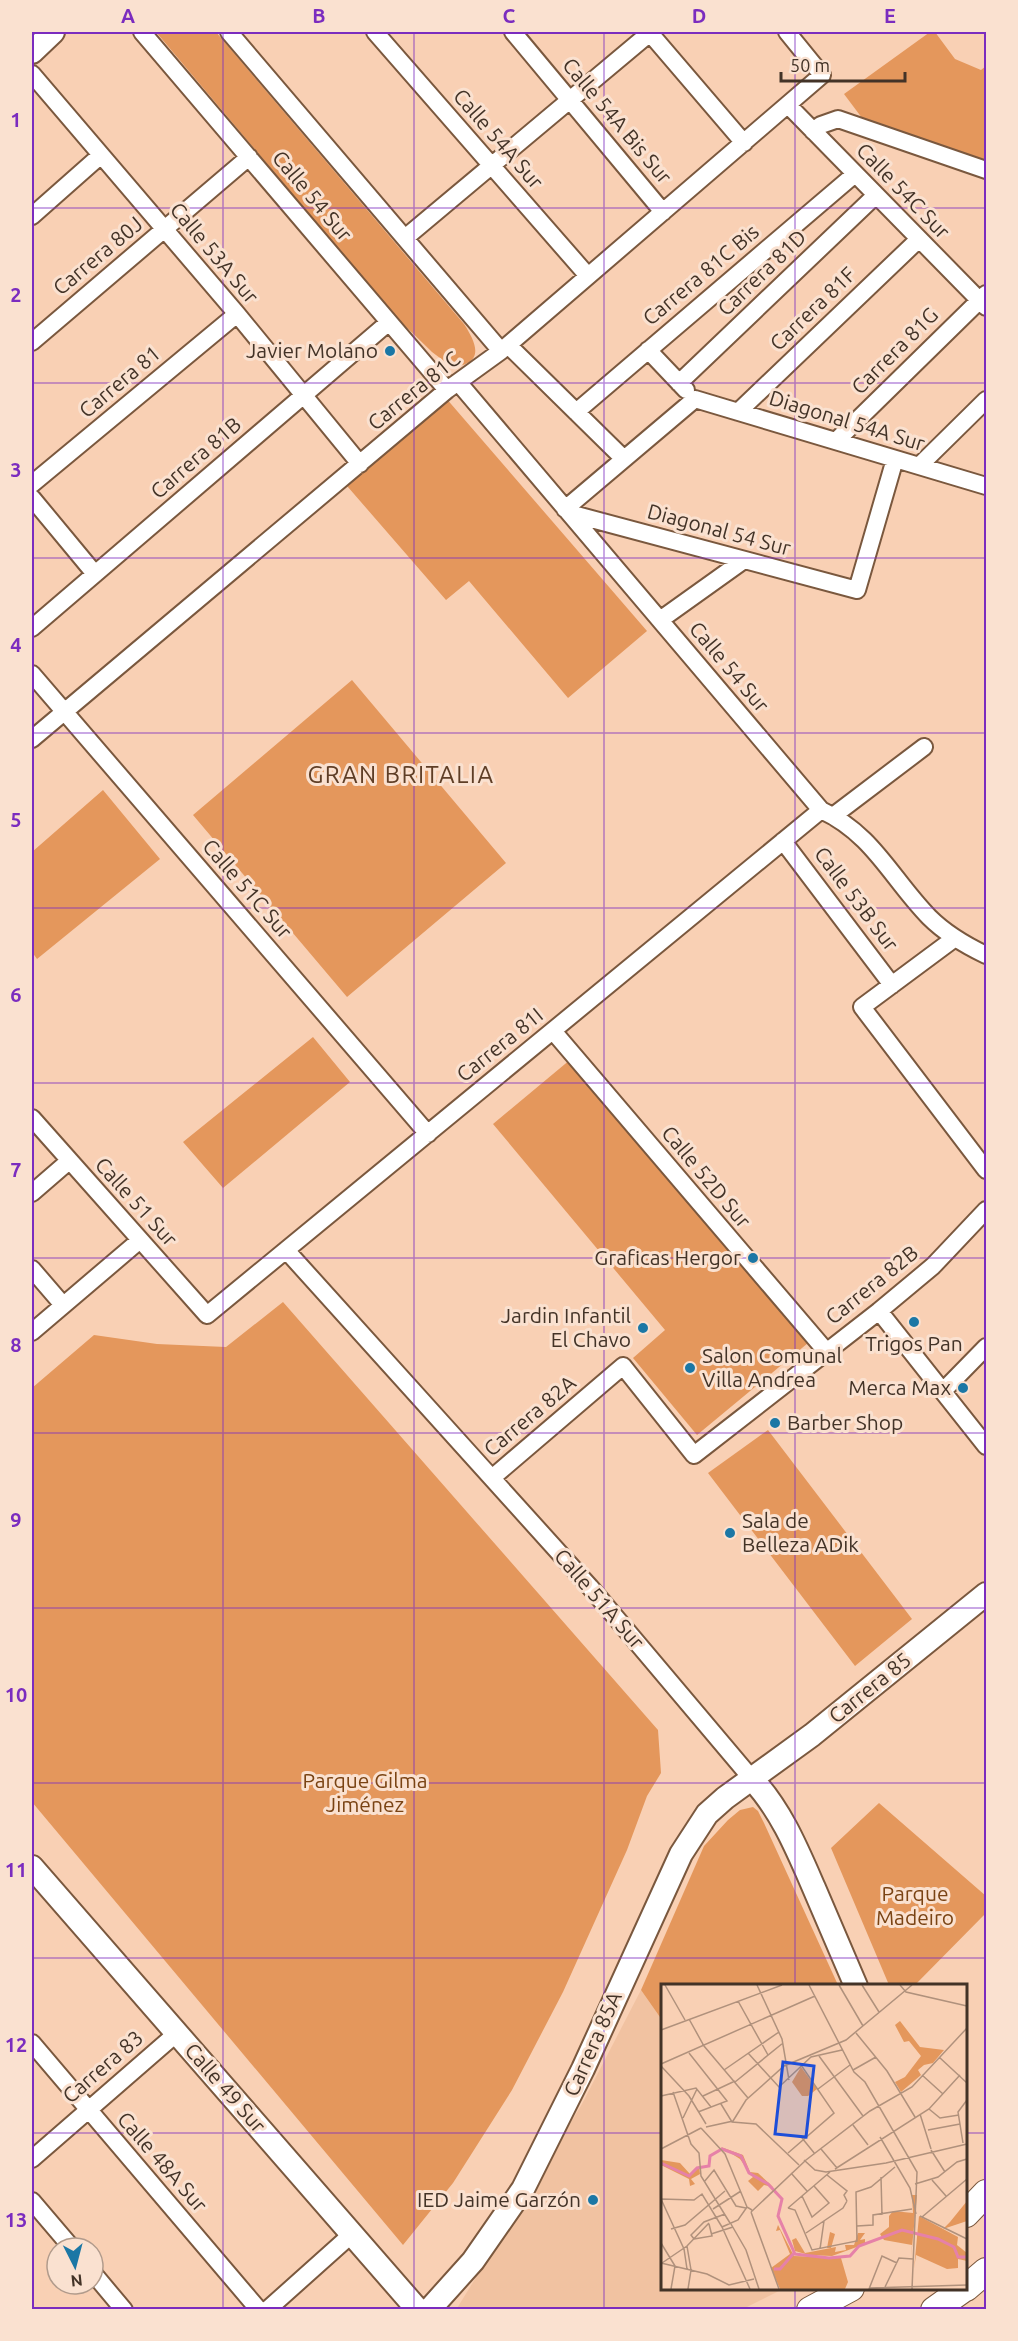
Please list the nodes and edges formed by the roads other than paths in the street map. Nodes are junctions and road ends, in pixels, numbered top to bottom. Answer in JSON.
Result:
{"nodes":[{"id":1,"x":53,"y":32,"type":"edge"},
{"id":2,"x":142,"y":32,"type":"edge"},
{"id":3,"x":229,"y":32,"type":"edge"},
{"id":4,"x":375,"y":32,"type":"edge"},
{"id":5,"x":513,"y":32,"type":"edge"},
{"id":6,"x":650,"y":32,"type":"edge"},
{"id":7,"x":787,"y":32,"type":"edge"},
{"id":8,"x":32,"y":52,"type":"edge"},
{"id":9,"x":32,"y":74,"type":"edge"},
{"id":10,"x":570,"y":99,"type":"junction"},
{"id":11,"x":788,"y":105,"type":"junction"},
{"id":12,"x":813,"y":130,"type":"junction"},
{"id":13,"x":744,"y":143,"type":"junction"},
{"id":14,"x":101,"y":155,"type":"junction"},
{"id":15,"x":249,"y":157,"type":"junction"},
{"id":16,"x":491,"y":165,"type":"junction"},
{"id":17,"x":987,"y":170,"type":"edge"},
{"id":18,"x":855,"y":174,"type":"junction"},
{"id":19,"x":876,"y":195,"type":"junction"},
{"id":20,"x":663,"y":212,"type":"junction"},
{"id":21,"x":32,"y":216,"type":"edge"},
{"id":22,"x":164,"y":229,"type":"junction"},
{"id":23,"x":405,"y":238,"type":"junction"},
{"id":24,"x":919,"y":239,"type":"junction"},
{"id":25,"x":588,"y":276,"type":"junction"},
{"id":26,"x":984,"y":300,"type":"edge"},
{"id":27,"x":237,"y":314,"type":"junction"},
{"id":28,"x":389,"y":322,"type":"junction"},
{"id":29,"x":32,"y":342,"type":"edge"},
{"id":30,"x":504,"y":348,"type":"junction"},
{"id":31,"x":648,"y":350,"type":"junction"},
{"id":32,"x":680,"y":383,"type":"junction"},
{"id":33,"x":453,"y":386,"type":"junction"},
{"id":34,"x":304,"y":395,"type":"junction"},
{"id":35,"x":694,"y":399,"type":"junction"},
{"id":36,"x":987,"y":400,"type":"edge"},
{"id":37,"x":576,"y":412,"type":"junction"},
{"id":38,"x":738,"y":412,"type":"junction"},
{"id":39,"x":836,"y":441,"type":"junction"},
{"id":40,"x":624,"y":459,"type":"junction"},
{"id":41,"x":895,"y":459,"type":"junction"},
{"id":42,"x":360,"y":464,"type":"junction"},
{"id":43,"x":918,"y":466,"type":"junction"},
{"id":44,"x":32,"y":484,"type":"edge"},
{"id":45,"x":987,"y":486,"type":"edge"},
{"id":46,"x":32,"y":498,"type":"edge"},
{"id":47,"x":567,"y":511,"type":"junction"},
{"id":48,"x":744,"y":560,"type":"junction"},
{"id":49,"x":94,"y":574,"type":"junction"},
{"id":50,"x":660,"y":620,"type":"junction"},
{"id":51,"x":32,"y":628,"type":"edge"},
{"id":52,"x":32,"y":674,"type":"edge"},
{"id":53,"x":64,"y":712,"type":"junction"},
{"id":54,"x":32,"y":739,"type":"edge"},
{"id":55,"x":924,"y":747,"type":"dead end"},
{"id":56,"x":827,"y":813,"type":"junction"},
{"id":57,"x":783,"y":841,"type":"junction"},
{"id":58,"x":954,"y":938,"type":"junction"},
{"id":59,"x":987,"y":955,"type":"edge"},
{"id":60,"x":892,"y":985,"type":"junction"},
{"id":61,"x":553,"y":1031,"type":"junction"},
{"id":62,"x":32,"y":1118,"type":"edge"},
{"id":63,"x":428,"y":1134,"type":"junction"},
{"id":64,"x":69,"y":1161,"type":"junction"},
{"id":65,"x":987,"y":1170,"type":"edge"},
{"id":66,"x":32,"y":1193,"type":"edge"},
{"id":67,"x":987,"y":1210,"type":"edge"},
{"id":68,"x":140,"y":1240,"type":"junction"},
{"id":69,"x":286,"y":1250,"type":"junction"},
{"id":70,"x":32,"y":1269,"type":"edge"},
{"id":71,"x":63,"y":1305,"type":"junction"},
{"id":72,"x":879,"y":1311,"type":"junction"},
{"id":73,"x":207,"y":1315,"type":"joint"},
{"id":74,"x":32,"y":1332,"type":"edge"},
{"id":75,"x":987,"y":1347,"type":"edge"},
{"id":76,"x":826,"y":1351,"type":"junction"},
{"id":77,"x":623,"y":1366,"type":"joint"},
{"id":78,"x":943,"y":1391,"type":"junction"},
{"id":79,"x":987,"y":1446,"type":"edge"},
{"id":80,"x":493,"y":1477,"type":"junction"},
{"id":81,"x":987,"y":1594,"type":"edge"},
{"id":82,"x":753,"y":1779,"type":"junction"},
{"id":83,"x":32,"y":1866,"type":"edge"},
{"id":84,"x":855,"y":1984,"type":"edge"},
{"id":85,"x":177,"y":2033,"type":"junction"},
{"id":86,"x":34,"y":2050,"type":"edge"},
{"id":87,"x":88,"y":2110,"type":"junction"},
{"id":88,"x":32,"y":2159,"type":"edge"},
{"id":89,"x":987,"y":2193,"type":"edge"},
{"id":90,"x":32,"y":2201,"type":"edge"},
{"id":91,"x":967,"y":2213,"type":"edge"},
{"id":92,"x":352,"y":2234,"type":"junction"},
{"id":93,"x":62,"y":2236,"type":"edge"},
{"id":94,"x":987,"y":2271,"type":"edge"},
{"id":95,"x":967,"y":2286,"type":"edge"},
{"id":96,"x":105,"y":2287,"type":"edge"},
{"id":97,"x":849,"y":2290,"type":"edge"},
{"id":98,"x":962,"y":2290,"type":"edge"},
{"id":99,"x":941,"y":2303,"type":"edge"},
{"id":100,"x":124,"y":2310,"type":"edge"},
{"id":101,"x":259,"y":2310,"type":"edge"},
{"id":102,"x":267,"y":2310,"type":"edge"},
{"id":103,"x":418,"y":2310,"type":"edge"},
{"id":104,"x":429,"y":2310,"type":"edge"},
{"id":105,"x":810,"y":2310,"type":"edge"}],
"edges":[{"from":1,"to":8,"type":"street"},
{"from":2,"to":15,"type":"street","name":"Calle 54 Sur"},
{"from":3,"to":23,"type":"street","name":"Calle 54 Sur"},
{"from":4,"to":16,"type":"street","name":"Calle 54A Sur"},
{"from":5,"to":10,"type":"street","name":"Calle 54A Bis Sur"},
{"from":6,"to":10,"type":"street"},
{"from":6,"to":13,"type":"street"},
{"from":7,"to":11,"type":"street","name":"Carrera 81C"},
{"from":9,"to":14,"type":"street","name":"Calle 53A Sur"},
{"from":10,"to":16,"type":"street"},
{"from":10,"to":20,"type":"street","name":"Calle 54A Bis Sur"},
{"from":11,"to":12,"type":"street","name":"Calle 54C Sur"},
{"from":11,"to":13,"type":"street","name":"Carrera 81C"},
{"from":12,"to":17,"type":"street"},
{"from":12,"to":18,"type":"street","name":"Calle 54C Sur"},
{"from":13,"to":20,"type":"street","name":"Carrera 81C"},
{"from":14,"to":21,"type":"street"},
{"from":14,"to":22,"type":"street","name":"Calle 53A Sur"},
{"from":15,"to":22,"type":"street","name":"Carrera 80J"},
{"from":15,"to":28,"type":"street","name":"Calle 54 Sur"},
{"from":16,"to":23,"type":"street"},
{"from":16,"to":25,"type":"street","name":"Calle 54A Sur"},
{"from":18,"to":19,"type":"street","name":"Calle 54C Sur"},
{"from":18,"to":31,"type":"street","name":"Carrera 81C Bis"},
{"from":19,"to":24,"type":"street","name":"Calle 54C Sur"},
{"from":19,"to":32,"type":"street","name":"Carrera 81D"},
{"from":20,"to":25,"type":"street","name":"Carrera 81C"},
{"from":22,"to":27,"type":"street","name":"Calle 53A Sur"},
{"from":22,"to":29,"type":"street","name":"Carrera 80J"},
{"from":23,"to":30,"type":"street","name":"Calle 54 Sur"},
{"from":24,"to":26,"type":"street","name":"Calle 54C Sur"},
{"from":24,"to":38,"type":"street","name":"Carrera 81F"},
{"from":25,"to":30,"type":"street","name":"Carrera 81C"},
{"from":26,"to":39,"type":"street","name":"Carrera 81G"},
{"from":27,"to":34,"type":"street","name":"Calle 53A Sur"},
{"from":27,"to":44,"type":"street","name":"Carrera 81"},
{"from":28,"to":33,"type":"street","name":"Calle 54 Sur"},
{"from":28,"to":34,"type":"street","name":"Carrera 81B"},
{"from":30,"to":33,"type":"street","name":"Carrera 81C"},
{"from":30,"to":37,"type":"street","name":"Calle 54 Sur"},
{"from":31,"to":32,"type":"street"},
{"from":31,"to":37,"type":"street","name":"Carrera 81C Bis"},
{"from":32,"to":35,"type":"street"},
{"from":33,"to":42,"type":"street","name":"Carrera 81C"},
{"from":33,"to":47,"type":"street","name":"Calle 54 Sur"},
{"from":34,"to":42,"type":"street","name":"Calle 53A Sur"},
{"from":34,"to":49,"type":"street","name":"Carrera 81B"},
{"from":35,"to":38,"type":"street","name":"Diagonal 54A Sur"},
{"from":35,"to":40,"type":"street"},
{"from":36,"to":43,"type":"street"},
{"from":37,"to":40,"type":"street","name":"Calle 54 Sur"},
{"from":38,"to":39,"type":"street","name":"Diagonal 54A Sur"},
{"from":39,"to":41,"type":"street","name":"Diagonal 54A Sur"},
{"from":40,"to":47,"type":"street"},
{"from":41,"to":43,"type":"street","name":"Diagonal 54A Sur"},
{"from":41,"to":48,"type":"street","name":"Diagonal 54 Sur"},
{"from":42,"to":53,"type":"street","name":"Carrera 81C"},
{"from":43,"to":45,"type":"street","name":"Diagonal 54A Sur"},
{"from":46,"to":49,"type":"street"},
{"from":47,"to":48,"type":"street","name":"Diagonal 54 Sur"},
{"from":47,"to":50,"type":"street","name":"Calle 54 Sur"},
{"from":48,"to":50,"type":"street"},
{"from":49,"to":51,"type":"street","name":"Carrera 81B"},
{"from":50,"to":56,"type":"street","name":"Calle 54 Sur"},
{"from":52,"to":53,"type":"street","name":"Calle 51C Sur"},
{"from":53,"to":54,"type":"street","name":"Carrera 81C"},
{"from":53,"to":63,"type":"street","name":"Calle 51C Sur"},
{"from":55,"to":56,"type":"street","name":"Carrera 81I"},
{"from":56,"to":57,"type":"street","name":"Carrera 81I"},
{"from":56,"to":58,"type":"street","name":"Calle 54 Sur"},
{"from":57,"to":60,"type":"street","name":"Calle 53B Sur"},
{"from":57,"to":61,"type":"street","name":"Carrera 81I"},
{"from":58,"to":59,"type":"street","name":"Calle 54 Sur"},
{"from":58,"to":60,"type":"street"},
{"from":60,"to":65,"type":"street"},
{"from":61,"to":63,"type":"street","name":"Carrera 81I"},
{"from":61,"to":76,"type":"street","name":"Calle 52D Sur"},
{"from":62,"to":64,"type":"street","name":"Calle 51 Sur"},
{"from":63,"to":69,"type":"street","name":"Carrera 81I"},
{"from":64,"to":66,"type":"street"},
{"from":64,"to":68,"type":"street","name":"Calle 51 Sur"},
{"from":67,"to":72,"type":"street","name":"Carrera 82B"},
{"from":68,"to":71,"type":"street"},
{"from":68,"to":73,"type":"street","name":"Calle 51 Sur"},
{"from":69,"to":73,"type":"street","name":"Carrera 81I"},
{"from":69,"to":80,"type":"street","name":"Calle 51A Sur"},
{"from":70,"to":71,"type":"street"},
{"from":71,"to":74,"type":"street"},
{"from":72,"to":76,"type":"street","name":"Carrera 82B"},
{"from":72,"to":78,"type":"street"},
{"from":75,"to":78,"type":"street"},
{"from":76,"to":77,"type":"street","name":"Carrera 82B"},
{"from":77,"to":80,"type":"street","name":"Carrera 82A"},
{"from":78,"to":79,"type":"street"},
{"from":80,"to":82,"type":"street","name":"Calle 51A Sur"},
{"from":81,"to":82,"type":"street","name":"Carrera 85"},
{"from":82,"to":84,"type":"street","name":"Calle 51A Sur"},
{"from":82,"to":104,"type":"street","name":"Carrera 85A"},
{"from":83,"to":85,"type":"street","name":"Calle 49 Sur"},
{"from":85,"to":87,"type":"street","name":"Carrera 83"},
{"from":85,"to":92,"type":"street","name":"Calle 49 Sur"},
{"from":86,"to":87,"type":"street","name":"Calle 48A Sur"},
{"from":87,"to":88,"type":"street","name":"Carrera 83"},
{"from":87,"to":101,"type":"street","name":"Calle 48A Sur"},
{"from":89,"to":91,"type":"main road"},
{"from":90,"to":93,"type":"street"},
{"from":92,"to":102,"type":"street"},
{"from":92,"to":103,"type":"street","name":"Calle 49 Sur"},
{"from":94,"to":95,"type":"main road"},
{"from":96,"to":100,"type":"street"},
{"from":97,"to":105,"type":"main road"},
{"from":98,"to":99,"type":"main road"}]}
